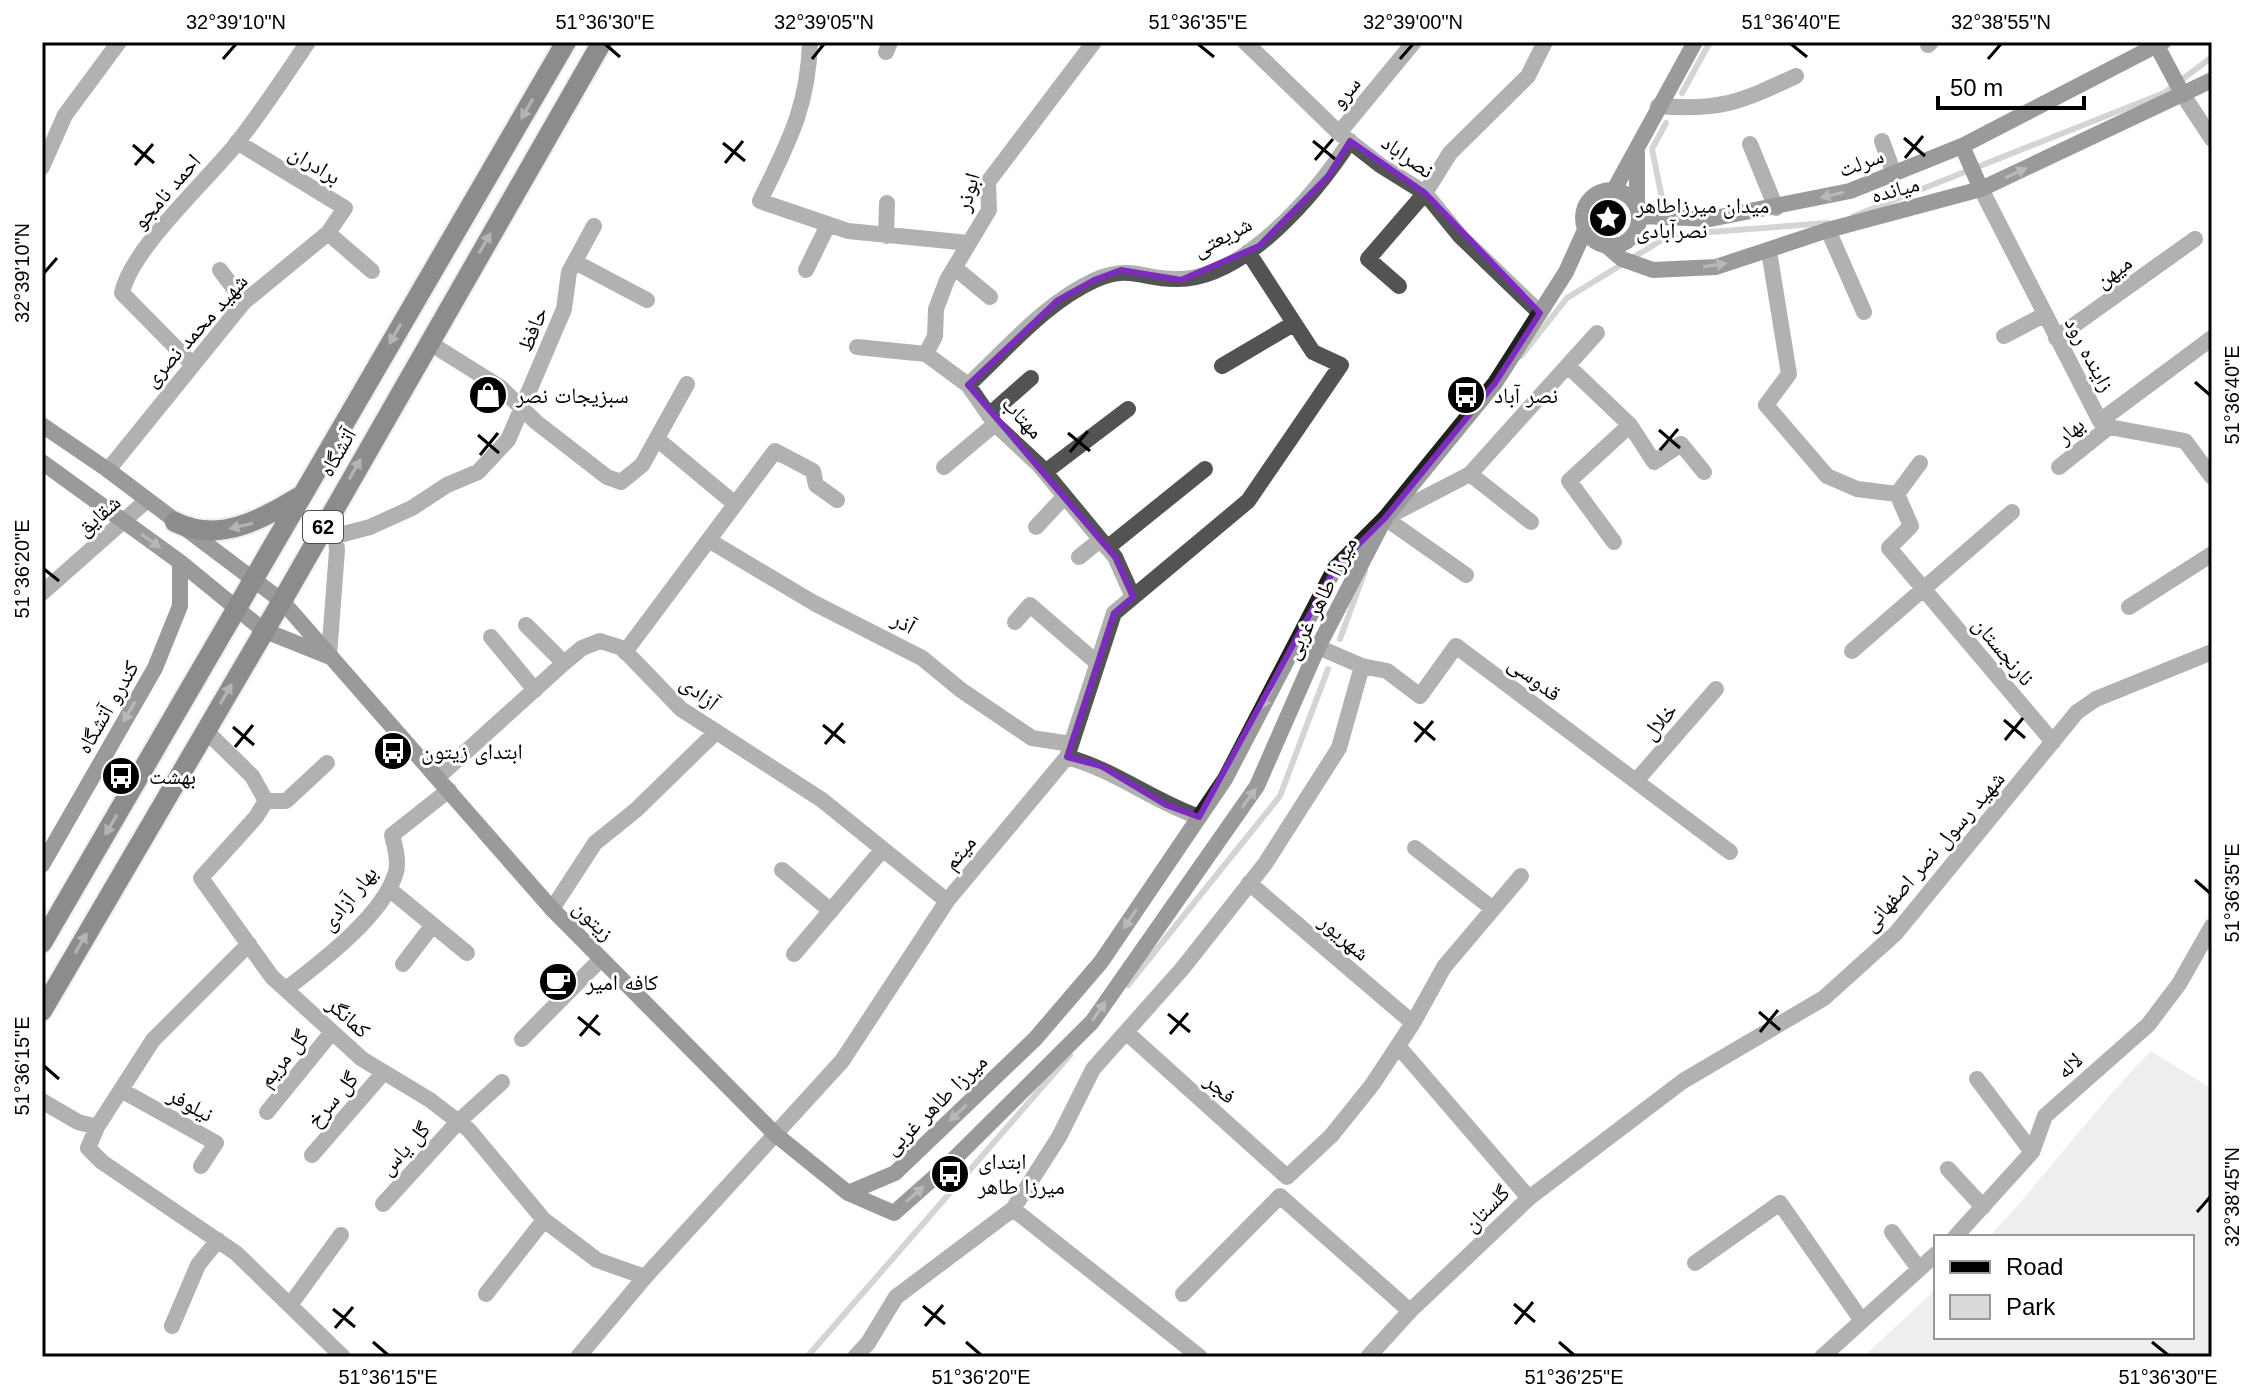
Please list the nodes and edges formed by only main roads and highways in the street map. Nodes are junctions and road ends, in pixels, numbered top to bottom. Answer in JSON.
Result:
{"nodes":[{"id":1,"x":566,"y":42,"type":"edge"},
{"id":2,"x":602,"y":42,"type":"edge"},
{"id":3,"x":1695,"y":42,"type":"edge"},
{"id":4,"x":2160,"y":44,"type":"edge"},
{"id":5,"x":2212,"y":80,"type":"edge"},
{"id":6,"x":2183,"y":95,"type":"junction"},
{"id":7,"x":1637,"y":152,"type":"junction"},
{"id":8,"x":1972,"y":168,"type":"junction"},
{"id":9,"x":1615,"y":188,"type":"junction"},
{"id":10,"x":1639,"y":209,"type":"junction"},
{"id":11,"x":1610,"y":249,"type":"junction"},
{"id":12,"x":42,"y":425,"type":"edge"},
{"id":13,"x":42,"y":462,"type":"edge"},
{"id":14,"x":302,"y":495,"type":"junction"},
{"id":15,"x":1385,"y":518,"type":"junction"},
{"id":16,"x":175,"y":522,"type":"junction"},
{"id":17,"x":180,"y":562,"type":"junction"},
{"id":18,"x":255,"y":581,"type":"junction"},
{"id":19,"x":282,"y":601,"type":"junction"},
{"id":20,"x":238,"y":609,"type":"junction"},
{"id":21,"x":263,"y":630,"type":"junction"},
{"id":22,"x":329,"y":656,"type":"junction"},
{"id":23,"x":42,"y":865,"type":"edge"},
{"id":24,"x":42,"y":943,"type":"edge"},
{"id":25,"x":42,"y":1011,"type":"edge"},
{"id":26,"x":848,"y":1193,"type":"junction"}],
"edges":[{"from":1,"to":14,"type":"main road","name":"آتشگاه","number":"62","one_way":true},
{"from":19,"to":2,"type":"main road","name":"آتشگاه","number":"62","one_way":true},
{"from":3,"to":7,"type":"main road","name":"میرزا طاهر غربی"},
{"from":4,"to":6,"type":"main road"},
{"from":4,"to":8,"type":"main road","name":"سرلت"},
{"from":5,"to":6,"type":"main road","name":"میانده"},
{"from":8,"to":6,"type":"main road","name":"میانده","one_way":true},
{"from":7,"to":9,"type":"main road","name":"میرزا طاهر غربی"},
{"from":7,"to":10,"type":"main road","name":"میرزا طاهر غربی"},
{"from":8,"to":10,"type":"main road","name":"سرلت","one_way":true},
{"from":11,"to":8,"type":"main road","name":"میانده","one_way":true},
{"from":9,"to":10,"type":"main road"},
{"from":9,"to":11,"type":"main road","name":"میرزا طاهر غربی"},
{"from":10,"to":11,"type":"main road","name":"میرزا طاهر غربی"},
{"from":11,"to":15,"type":"main road","name":"میرزا طاهر غربی"},
{"from":12,"to":16,"type":"main road"},
{"from":13,"to":17,"type":"main road","one_way":true},
{"from":14,"to":16,"type":"main road","one_way":true},
{"from":14,"to":18,"type":"main road","name":"آتشگاه","number":"62"},
{"from":15,"to":26,"type":"main road","name":"میرزا طاهر غربی","one_way":true},
{"from":26,"to":15,"type":"main road","name":"میرزا طاهر غربی","one_way":true},
{"from":16,"to":18,"type":"main road"},
{"from":17,"to":20,"type":"main road"},
{"from":17,"to":23,"type":"main road","name":"کندرو آتشگاه","one_way":true},
{"from":18,"to":19,"type":"main road","name":"زیتون"},
{"from":18,"to":20,"type":"main road","name":"آتشگاه","number":"62"},
{"from":19,"to":21,"type":"main road","name":"آتشگاه","number":"62"},
{"from":19,"to":22,"type":"main road","name":"زیتون"},
{"from":20,"to":21,"type":"main road"},
{"from":20,"to":24,"type":"main road","name":"آتشگاه","number":"62","one_way":true},
{"from":21,"to":22,"type":"main road","name":"زیتون"},
{"from":25,"to":21,"type":"main road","name":"آتشگاه","number":"62","one_way":true},
{"from":22,"to":26,"type":"main road","name":"زیتون"}]}
